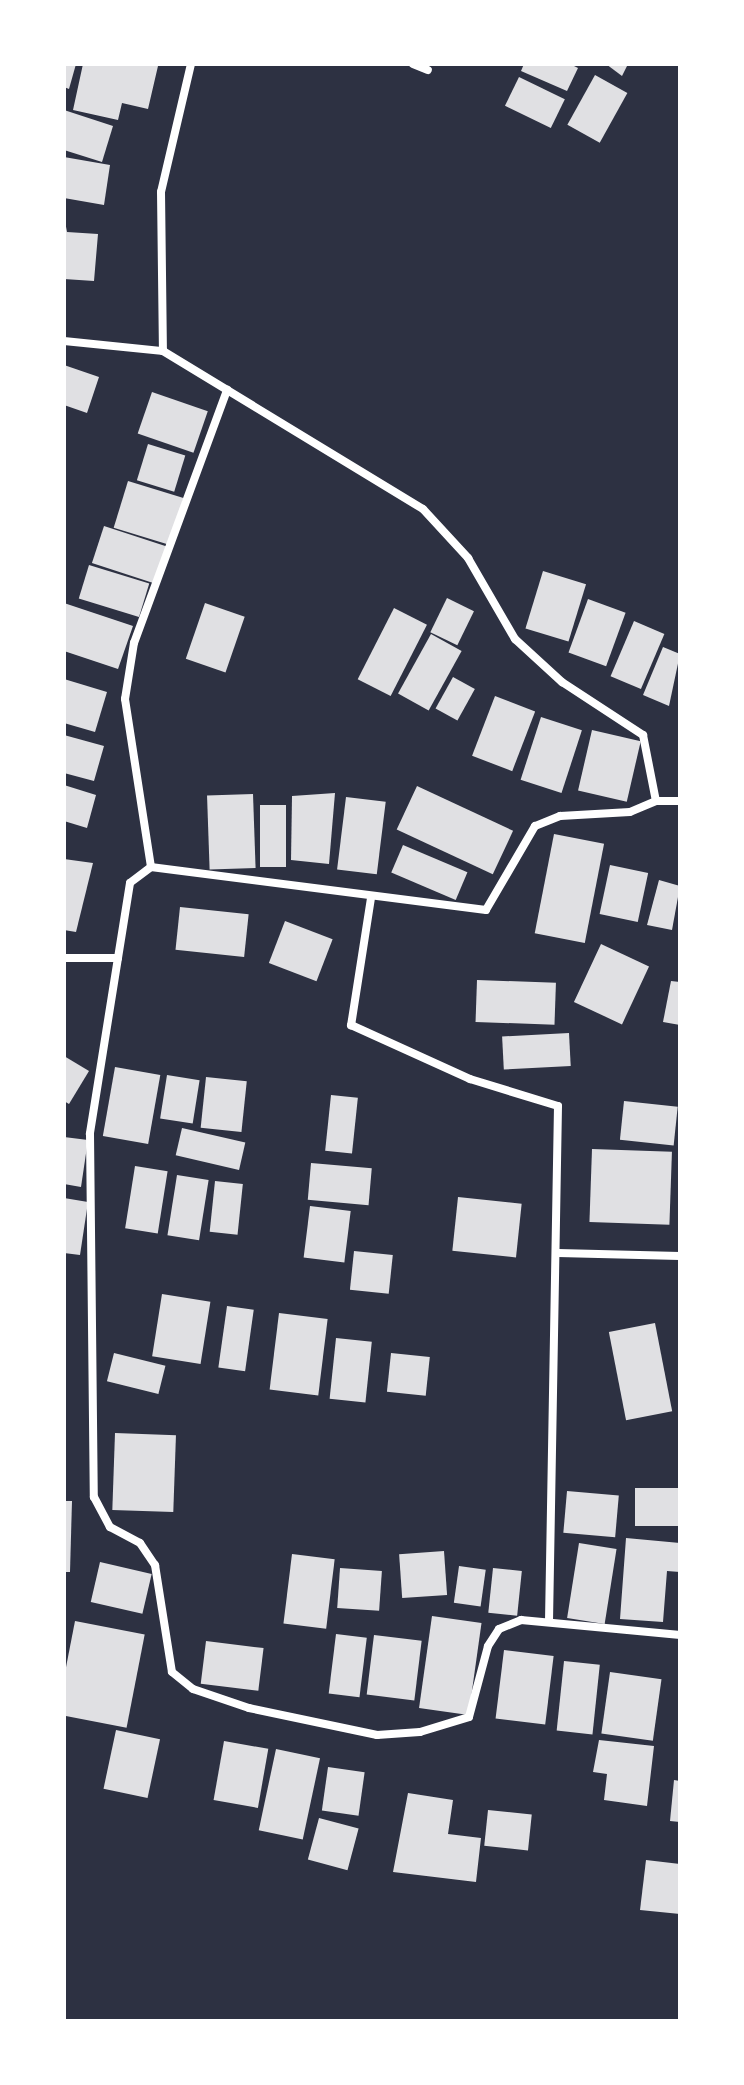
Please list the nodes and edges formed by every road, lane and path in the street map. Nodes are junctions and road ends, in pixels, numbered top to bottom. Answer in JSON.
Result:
{"nodes":[{"id":1,"x":191,"y":64,"type":"edge"},
{"id":2,"x":413,"y":64,"type":"edge"},
{"id":3,"x":428,"y":70,"type":"dead end"},
{"id":4,"x":64,"y":341,"type":"edge"},
{"id":5,"x":163,"y":351,"type":"junction"},
{"id":6,"x":227,"y":390,"type":"junction"},
{"id":7,"x":656,"y":801,"type":"junction"},
{"id":8,"x":680,"y":801,"type":"edge"},
{"id":9,"x":151,"y":867,"type":"junction"},
{"id":10,"x":371,"y":898,"type":"junction"},
{"id":11,"x":64,"y":958,"type":"edge"},
{"id":12,"x":118,"y":958,"type":"junction"},
{"id":13,"x":558,"y":1253,"type":"junction"},
{"id":14,"x":680,"y":1256,"type":"edge"},
{"id":15,"x":549,"y":1622,"type":"junction"},
{"id":16,"x":680,"y":1635,"type":"edge"}],
"edges":[{"from":1,"to":5,"type":"street"},
{"from":2,"to":3,"type":"street"},
{"from":4,"to":5,"type":"street"},
{"from":5,"to":6,"type":"street"},
{"from":6,"to":7,"type":"street"},
{"from":6,"to":9,"type":"street"},
{"from":7,"to":8,"type":"street"},
{"from":7,"to":10,"type":"street"},
{"from":9,"to":10,"type":"street"},
{"from":9,"to":12,"type":"street"},
{"from":10,"to":13,"type":"street"},
{"from":11,"to":12,"type":"street"},
{"from":12,"to":15,"type":"street"},
{"from":13,"to":14,"type":"street"},
{"from":13,"to":15,"type":"street"},
{"from":15,"to":16,"type":"street"}]}
